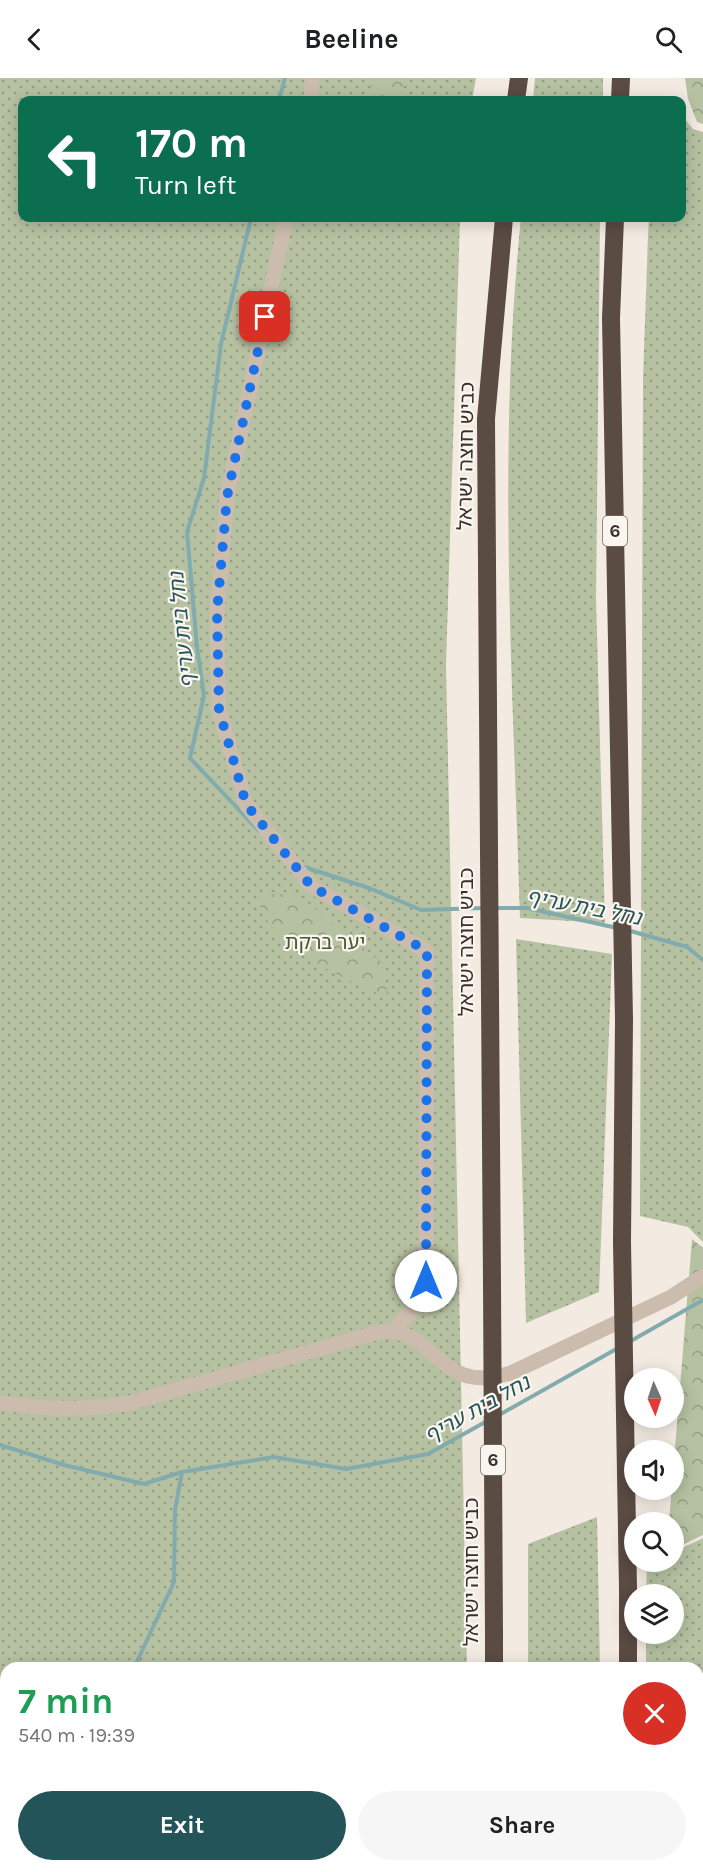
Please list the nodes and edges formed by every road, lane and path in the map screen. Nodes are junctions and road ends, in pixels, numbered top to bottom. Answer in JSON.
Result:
{"nodes":[{"id":1,"x":312,"y":78,"type":"edge"},
{"id":2,"x":519,"y":78,"type":"edge"},
{"id":3,"x":621,"y":78,"type":"edge"},
{"id":4,"x":311,"y":96,"type":"edge"},
{"id":5,"x":517,"y":96,"type":"edge"},
{"id":6,"x":620,"y":96,"type":"edge"},
{"id":7,"x":285,"y":222,"type":"edge"},
{"id":8,"x":504,"y":222,"type":"edge"},
{"id":9,"x":615,"y":222,"type":"edge"},
{"id":10,"x":703,"y":1276,"type":"edge"},
{"id":11,"x":393,"y":1330,"type":"junction"},
{"id":12,"x":0,"y":1403,"type":"edge"},
{"id":13,"x":494,"y":1662,"type":"edge"},
{"id":14,"x":628,"y":1662,"type":"edge"}],
"edges":[{"from":1,"to":4,"type":"street"},
{"from":2,"to":5,"type":"highway"},
{"from":3,"to":6,"type":"highway"},
{"from":7,"to":11,"type":"street"},
{"from":8,"to":13,"type":"highway","name":"כביש חוצה ישראל","number":"6","bridge":true},
{"from":9,"to":14,"type":"highway","number":"6","bridge":true},
{"from":10,"to":11,"type":"street"},
{"from":11,"to":12,"type":"street"}]}
